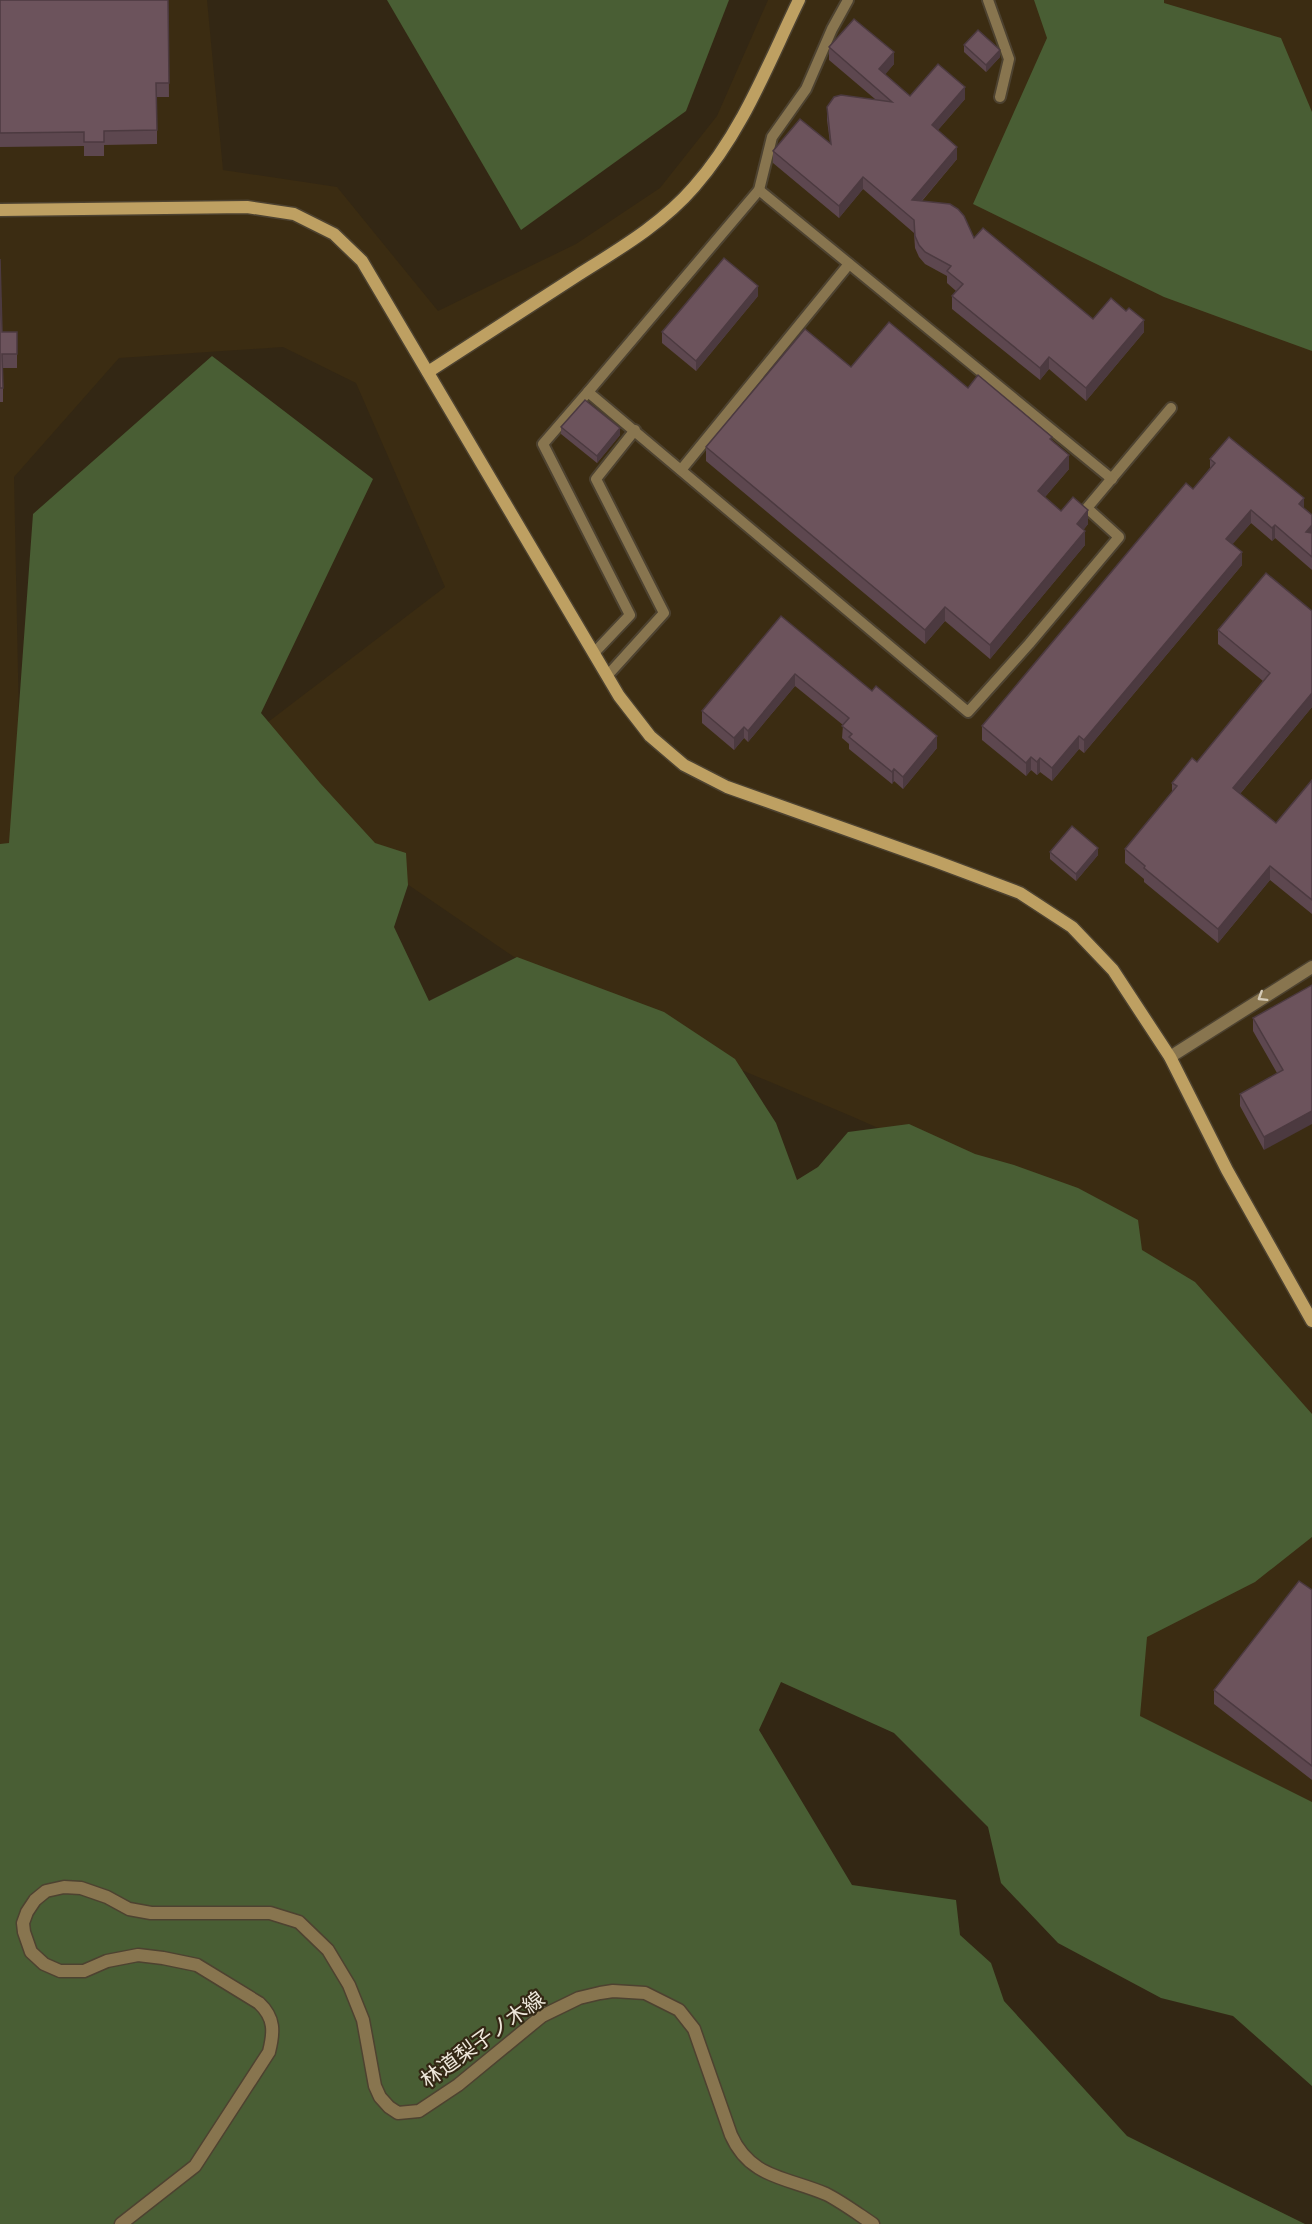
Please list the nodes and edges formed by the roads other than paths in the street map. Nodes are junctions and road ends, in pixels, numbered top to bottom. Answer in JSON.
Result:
{"nodes":[{"id":1,"x":799,"y":0,"type":"edge"},
{"id":2,"x":848,"y":0,"type":"edge"},
{"id":3,"x":988,"y":0,"type":"edge"},
{"id":4,"x":1000,"y":97,"type":"dead end"},
{"id":5,"x":759,"y":190,"type":"junction"},
{"id":6,"x":0,"y":210,"type":"edge"},
{"id":7,"x":849,"y":264,"type":"junction"},
{"id":8,"x":428,"y":372,"type":"junction"},
{"id":9,"x":588,"y":392,"type":"junction"},
{"id":10,"x":1171,"y":408,"type":"dead end"},
{"id":11,"x":634,"y":430,"type":"junction"},
{"id":12,"x":681,"y":470,"type":"junction"},
{"id":13,"x":1112,"y":478,"type":"junction"},
{"id":14,"x":594,"y":653,"type":"junction"},
{"id":15,"x":607,"y":676,"type":"junction"},
{"id":16,"x":1312,"y":967,"type":"edge"},
{"id":17,"x":1170,"y":1057,"type":"junction"},
{"id":18,"x":1312,"y":1321,"type":"edge"},
{"id":19,"x":121,"y":2224,"type":"edge"},
{"id":20,"x":873,"y":2224,"type":"edge"}],
"edges":[{"from":1,"to":8,"type":"street"},
{"from":2,"to":5,"type":"lane"},
{"from":3,"to":4,"type":"lane"},
{"from":5,"to":7,"type":"lane"},
{"from":5,"to":9,"type":"lane"},
{"from":6,"to":8,"type":"street"},
{"from":7,"to":12,"type":"lane"},
{"from":7,"to":13,"type":"lane"},
{"from":8,"to":14,"type":"street"},
{"from":9,"to":11,"type":"lane"},
{"from":9,"to":14,"type":"lane"},
{"from":10,"to":13,"type":"lane"},
{"from":11,"to":12,"type":"lane"},
{"from":11,"to":15,"type":"lane"},
{"from":12,"to":13,"type":"lane"},
{"from":14,"to":15,"type":"street"},
{"from":15,"to":17,"type":"street"},
{"from":16,"to":17,"type":"street","one_way":true},
{"from":17,"to":18,"type":"street"},
{"from":19,"to":20,"type":"street","name":"林道梨子ノ木線"}]}
